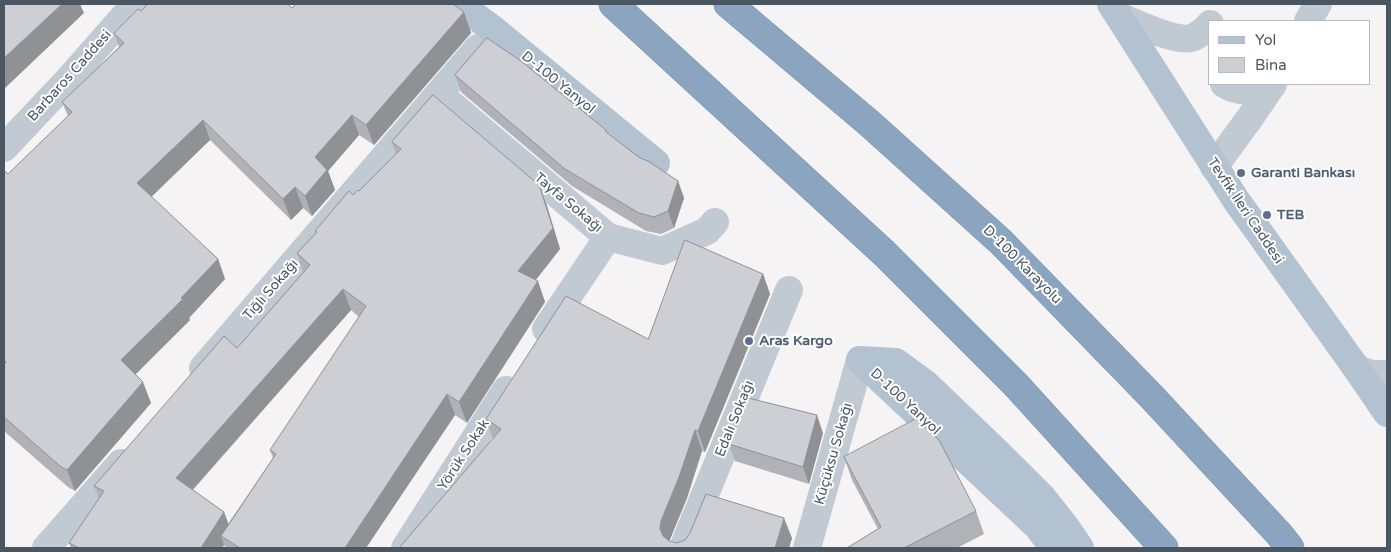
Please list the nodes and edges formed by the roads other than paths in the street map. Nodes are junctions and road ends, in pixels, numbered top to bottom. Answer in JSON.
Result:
{"nodes":[{"id":1,"x":135,"y":4,"type":"edge"},
{"id":2,"x":459,"y":4,"type":"edge"},
{"id":3,"x":613,"y":4,"type":"edge"},
{"id":4,"x":1318,"y":4,"type":"edge"},
{"id":5,"x":730,"y":5,"type":"edge"},
{"id":6,"x":1115,"y":10,"type":"edge"},
{"id":7,"x":1309,"y":20,"type":"edge"},
{"id":8,"x":1208,"y":24,"type":"edge"},
{"id":9,"x":494,"y":30,"type":"junction"},
{"id":10,"x":1226,"y":85,"type":"edge"},
{"id":11,"x":1272,"y":85,"type":"edge"},
{"id":12,"x":439,"y":94,"type":"junction"},
{"id":13,"x":4,"y":148,"type":"edge"},
{"id":14,"x":656,"y":163,"type":"dead end"},
{"id":15,"x":1214,"y":167,"type":"junction"},
{"id":16,"x":715,"y":222,"type":"dead end"},
{"id":17,"x":608,"y":236,"type":"junction"},
{"id":18,"x":788,"y":290,"type":"dead end"},
{"id":19,"x":860,"y":360,"type":"junction"},
{"id":20,"x":1358,"y":369,"type":"junction"},
{"id":21,"x":1387,"y":374,"type":"edge"},
{"id":22,"x":189,"y":383,"type":"edge"},
{"id":23,"x":1387,"y":413,"type":"edge"},
{"id":24,"x":137,"y":443,"type":"edge"},
{"id":25,"x":1050,"y":547,"type":"edge"},
{"id":26,"x":46,"y":548,"type":"edge"},
{"id":27,"x":405,"y":548,"type":"edge"},
{"id":28,"x":683,"y":548,"type":"edge"},
{"id":29,"x":807,"y":548,"type":"edge"},
{"id":30,"x":1080,"y":548,"type":"edge"},
{"id":31,"x":1164,"y":548,"type":"edge"},
{"id":32,"x":1290,"y":548,"type":"edge"}],
"edges":[{"from":1,"to":13,"type":"street","name":"Barbaros Caddesi"},
{"from":2,"to":9,"type":"main road","name":"D-100 Yanyol"},
{"from":3,"to":31,"type":"highway"},
{"from":4,"to":7,"type":"street"},
{"from":5,"to":32,"type":"highway","name":"D-100 Karayolu"},
{"from":6,"to":8,"type":"street"},
{"from":6,"to":15,"type":"main road","name":"Tevfik İleri Caddesi"},
{"from":9,"to":12,"type":"street","name":"Tığlı Sokağı"},
{"from":9,"to":14,"type":"main road","name":"D-100 Yanyol"},
{"from":10,"to":11,"type":"street"},
{"from":11,"to":15,"type":"street"},
{"from":12,"to":17,"type":"street","name":"Tayfa Sokağı"},
{"from":12,"to":22,"type":"street","name":"Tığlı Sokağı"},
{"from":15,"to":20,"type":"main road","name":"Tevfik İleri Caddesi"},
{"from":16,"to":17,"type":"street","name":"Tayfa Sokağı"},
{"from":17,"to":27,"type":"street","name":"Yörük Sokak"},
{"from":18,"to":28,"type":"street","name":"Edalı Sokağı"},
{"from":19,"to":25,"type":"main road","name":"D-100 Yanyol"},
{"from":19,"to":29,"type":"street","name":"Küçüksu Sokağı"},
{"from":19,"to":30,"type":"main road","name":"D-100 Yanyol"},
{"from":20,"to":21,"type":"street"},
{"from":20,"to":23,"type":"main road","name":"Tevfik İleri Caddesi"},
{"from":24,"to":26,"type":"street"}]}
